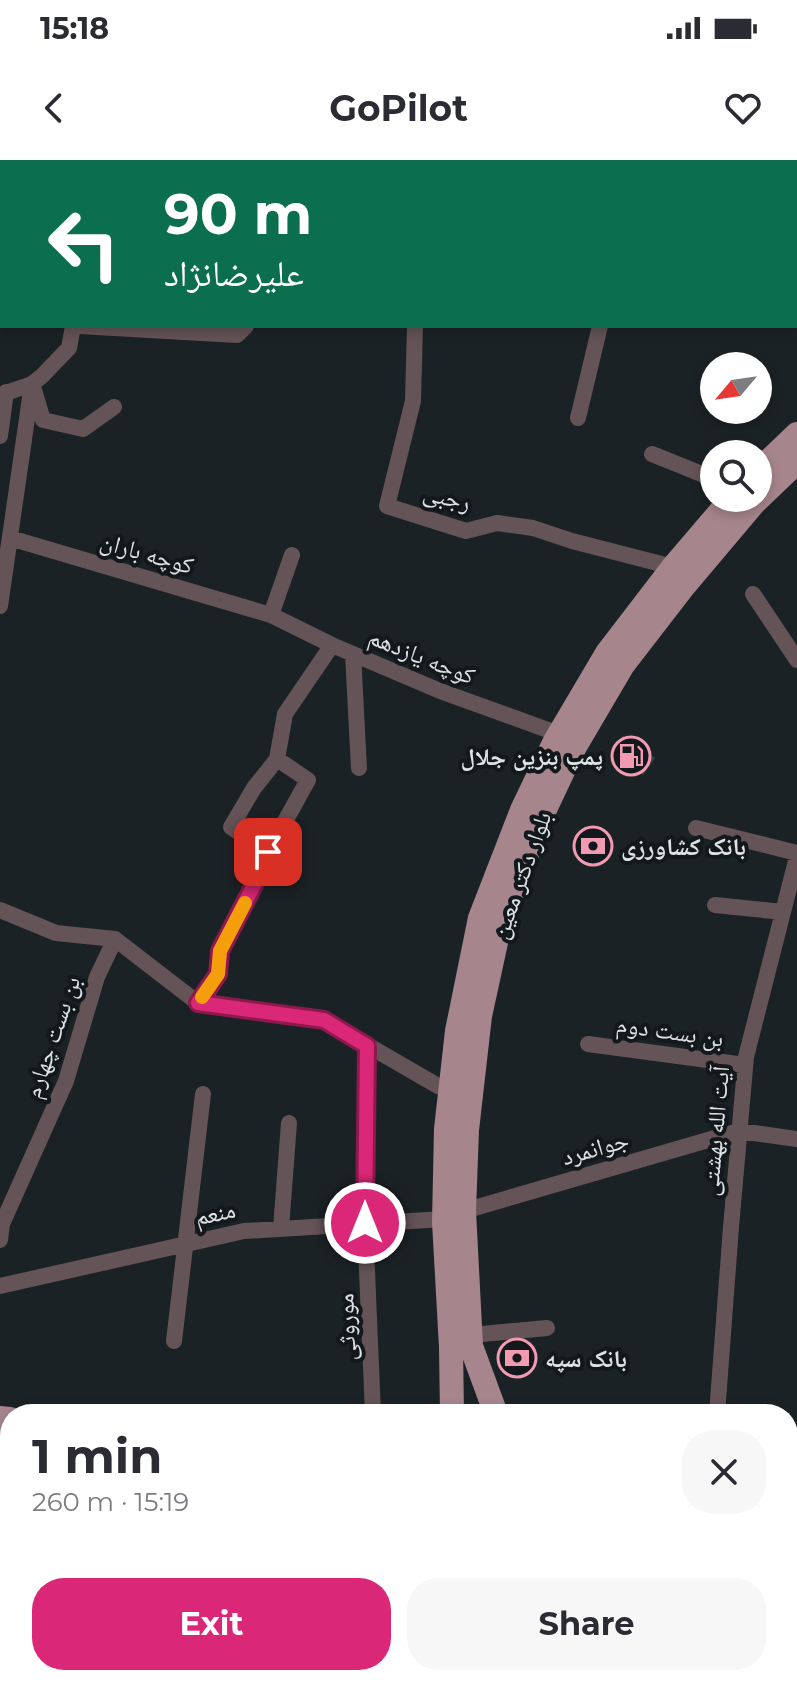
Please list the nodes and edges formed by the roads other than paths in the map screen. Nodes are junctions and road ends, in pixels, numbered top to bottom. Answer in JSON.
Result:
{"nodes":[{"id":1,"x":75,"y":328,"type":"edge"},
{"id":2,"x":112,"y":328,"type":"edge"},
{"id":3,"x":244,"y":328,"type":"edge"},
{"id":4,"x":415,"y":328,"type":"edge"},
{"id":5,"x":600,"y":328,"type":"edge"},
{"id":6,"x":32,"y":384,"type":"junction"},
{"id":7,"x":3,"y":393,"type":"edge"},
{"id":8,"x":114,"y":407,"type":"dead end"},
{"id":9,"x":578,"y":418,"type":"dead end"},
{"id":10,"x":797,"y":434,"type":"edge"},
{"id":11,"x":0,"y":436,"type":"edge"},
{"id":12,"x":652,"y":454,"type":"dead end"},
{"id":13,"x":772,"y":458,"type":"edge"},
{"id":14,"x":797,"y":462,"type":"edge"},
{"id":15,"x":700,"y":473,"type":"edge"},
{"id":16,"x":720,"y":512,"type":"edge"},
{"id":17,"x":10,"y":538,"type":"junction"},
{"id":18,"x":292,"y":555,"type":"dead end"},
{"id":19,"x":673,"y":567,"type":"junction"},
{"id":20,"x":753,"y":594,"type":"dead end"},
{"id":21,"x":0,"y":606,"type":"edge"},
{"id":22,"x":271,"y":615,"type":"junction"},
{"id":23,"x":332,"y":645,"type":"junction"},
{"id":24,"x":353,"y":654,"type":"junction"},
{"id":25,"x":797,"y":660,"type":"edge"},
{"id":26,"x":559,"y":734,"type":"junction"},
{"id":27,"x":277,"y":759,"type":"junction"},
{"id":28,"x":359,"y":768,"type":"dead end"},
{"id":29,"x":696,"y":828,"type":"dead end"},
{"id":30,"x":268,"y":852,"type":"junction"},
{"id":31,"x":797,"y":855,"type":"edge"},
{"id":32,"x":715,"y":905,"type":"dead end"},
{"id":33,"x":0,"y":910,"type":"edge"},
{"id":34,"x":783,"y":912,"type":"junction"},
{"id":35,"x":115,"y":939,"type":"junction"},
{"id":36,"x":198,"y":1003,"type":"junction"},
{"id":37,"x":588,"y":1044,"type":"dead end"},
{"id":38,"x":367,"y":1046,"type":"junction"},
{"id":39,"x":745,"y":1065,"type":"junction"},
{"id":40,"x":449,"y":1090,"type":"junction"},
{"id":41,"x":203,"y":1094,"type":"dead end"},
{"id":42,"x":289,"y":1123,"type":"dead end"},
{"id":43,"x":739,"y":1131,"type":"junction"},
{"id":44,"x":797,"y":1139,"type":"edge"},
{"id":45,"x":454,"y":1215,"type":"junction"},
{"id":46,"x":365,"y":1223,"type":"junction"},
{"id":47,"x":281,"y":1228,"type":"junction"},
{"id":48,"x":0,"y":1240,"type":"edge"},
{"id":49,"x":184,"y":1244,"type":"junction"},
{"id":50,"x":0,"y":1286,"type":"edge"},
{"id":51,"x":547,"y":1328,"type":"dead end"},
{"id":52,"x":471,"y":1335,"type":"junction"},
{"id":53,"x":174,"y":1341,"type":"dead end"},
{"id":54,"x":373,"y":1404,"type":"edge"},
{"id":55,"x":452,"y":1404,"type":"edge"},
{"id":56,"x":492,"y":1404,"type":"edge"},
{"id":57,"x":718,"y":1404,"type":"edge"}],
"edges":[{"from":1,"to":6,"type":"street"},
{"from":2,"to":3,"type":"street"},
{"from":4,"to":19,"type":"street","name":"رجبی"},
{"from":5,"to":9,"type":"street"},
{"from":6,"to":7,"type":"street"},
{"from":6,"to":8,"type":"street"},
{"from":6,"to":17,"type":"street"},
{"from":7,"to":11,"type":"street"},
{"from":10,"to":13,"type":"main road"},
{"from":12,"to":15,"type":"street"},
{"from":14,"to":45,"type":"main road","name":"بلوار دکتر معین"},
{"from":16,"to":19,"type":"main road","name":"بلوار دکتر معین"},
{"from":17,"to":21,"type":"street"},
{"from":17,"to":22,"type":"street","name":"کوچه باران"},
{"from":18,"to":22,"type":"street"},
{"from":19,"to":26,"type":"main road","name":"بلوار دکتر معین"},
{"from":20,"to":25,"type":"street"},
{"from":22,"to":23,"type":"street","name":"کوچه یازدهم"},
{"from":23,"to":24,"type":"street","name":"کوچه یازدهم"},
{"from":23,"to":27,"type":"street"},
{"from":24,"to":26,"type":"street","name":"کوچه یازدهم"},
{"from":24,"to":28,"type":"street"},
{"from":26,"to":40,"type":"main road","name":"بلوار دکتر معین"},
{"from":27,"to":30,"type":"street"},
{"from":27,"to":30,"type":"street"},
{"from":29,"to":31,"type":"street"},
{"from":30,"to":36,"type":"street"},
{"from":31,"to":34,"type":"street","name":"آیت الله بهشتی"},
{"from":32,"to":34,"type":"street"},
{"from":33,"to":35,"type":"street"},
{"from":34,"to":39,"type":"street","name":"آیت الله بهشتی"},
{"from":35,"to":36,"type":"street"},
{"from":35,"to":48,"type":"street","name":"بن بست چهارم"},
{"from":36,"to":38,"type":"street"},
{"from":37,"to":39,"type":"street","name":"بن بست دوم"},
{"from":38,"to":40,"type":"street"},
{"from":38,"to":46,"type":"street","name":"موروثی"},
{"from":39,"to":43,"type":"street","name":"آیت الله بهشتی"},
{"from":40,"to":45,"type":"main road","name":"بلوار دکتر معین"},
{"from":41,"to":49,"type":"street"},
{"from":42,"to":47,"type":"street"},
{"from":43,"to":44,"type":"street"},
{"from":43,"to":45,"type":"street","name":"جوانمرد"},
{"from":43,"to":57,"type":"street","name":"آیت الله بهشتی"},
{"from":45,"to":46,"type":"street","name":"منعم"},
{"from":45,"to":52,"type":"main road","name":"بلوار دکتر معین"},
{"from":45,"to":55,"type":"main road","name":"بلوار دکتر معین"},
{"from":46,"to":47,"type":"street","name":"منعم"},
{"from":46,"to":54,"type":"street","name":"موروثی"},
{"from":47,"to":49,"type":"street","name":"منعم"},
{"from":49,"to":50,"type":"street","name":"منعم"},
{"from":49,"to":53,"type":"street"},
{"from":51,"to":52,"type":"street"},
{"from":52,"to":56,"type":"main road","name":"بلوار دکتر معین"}]}
